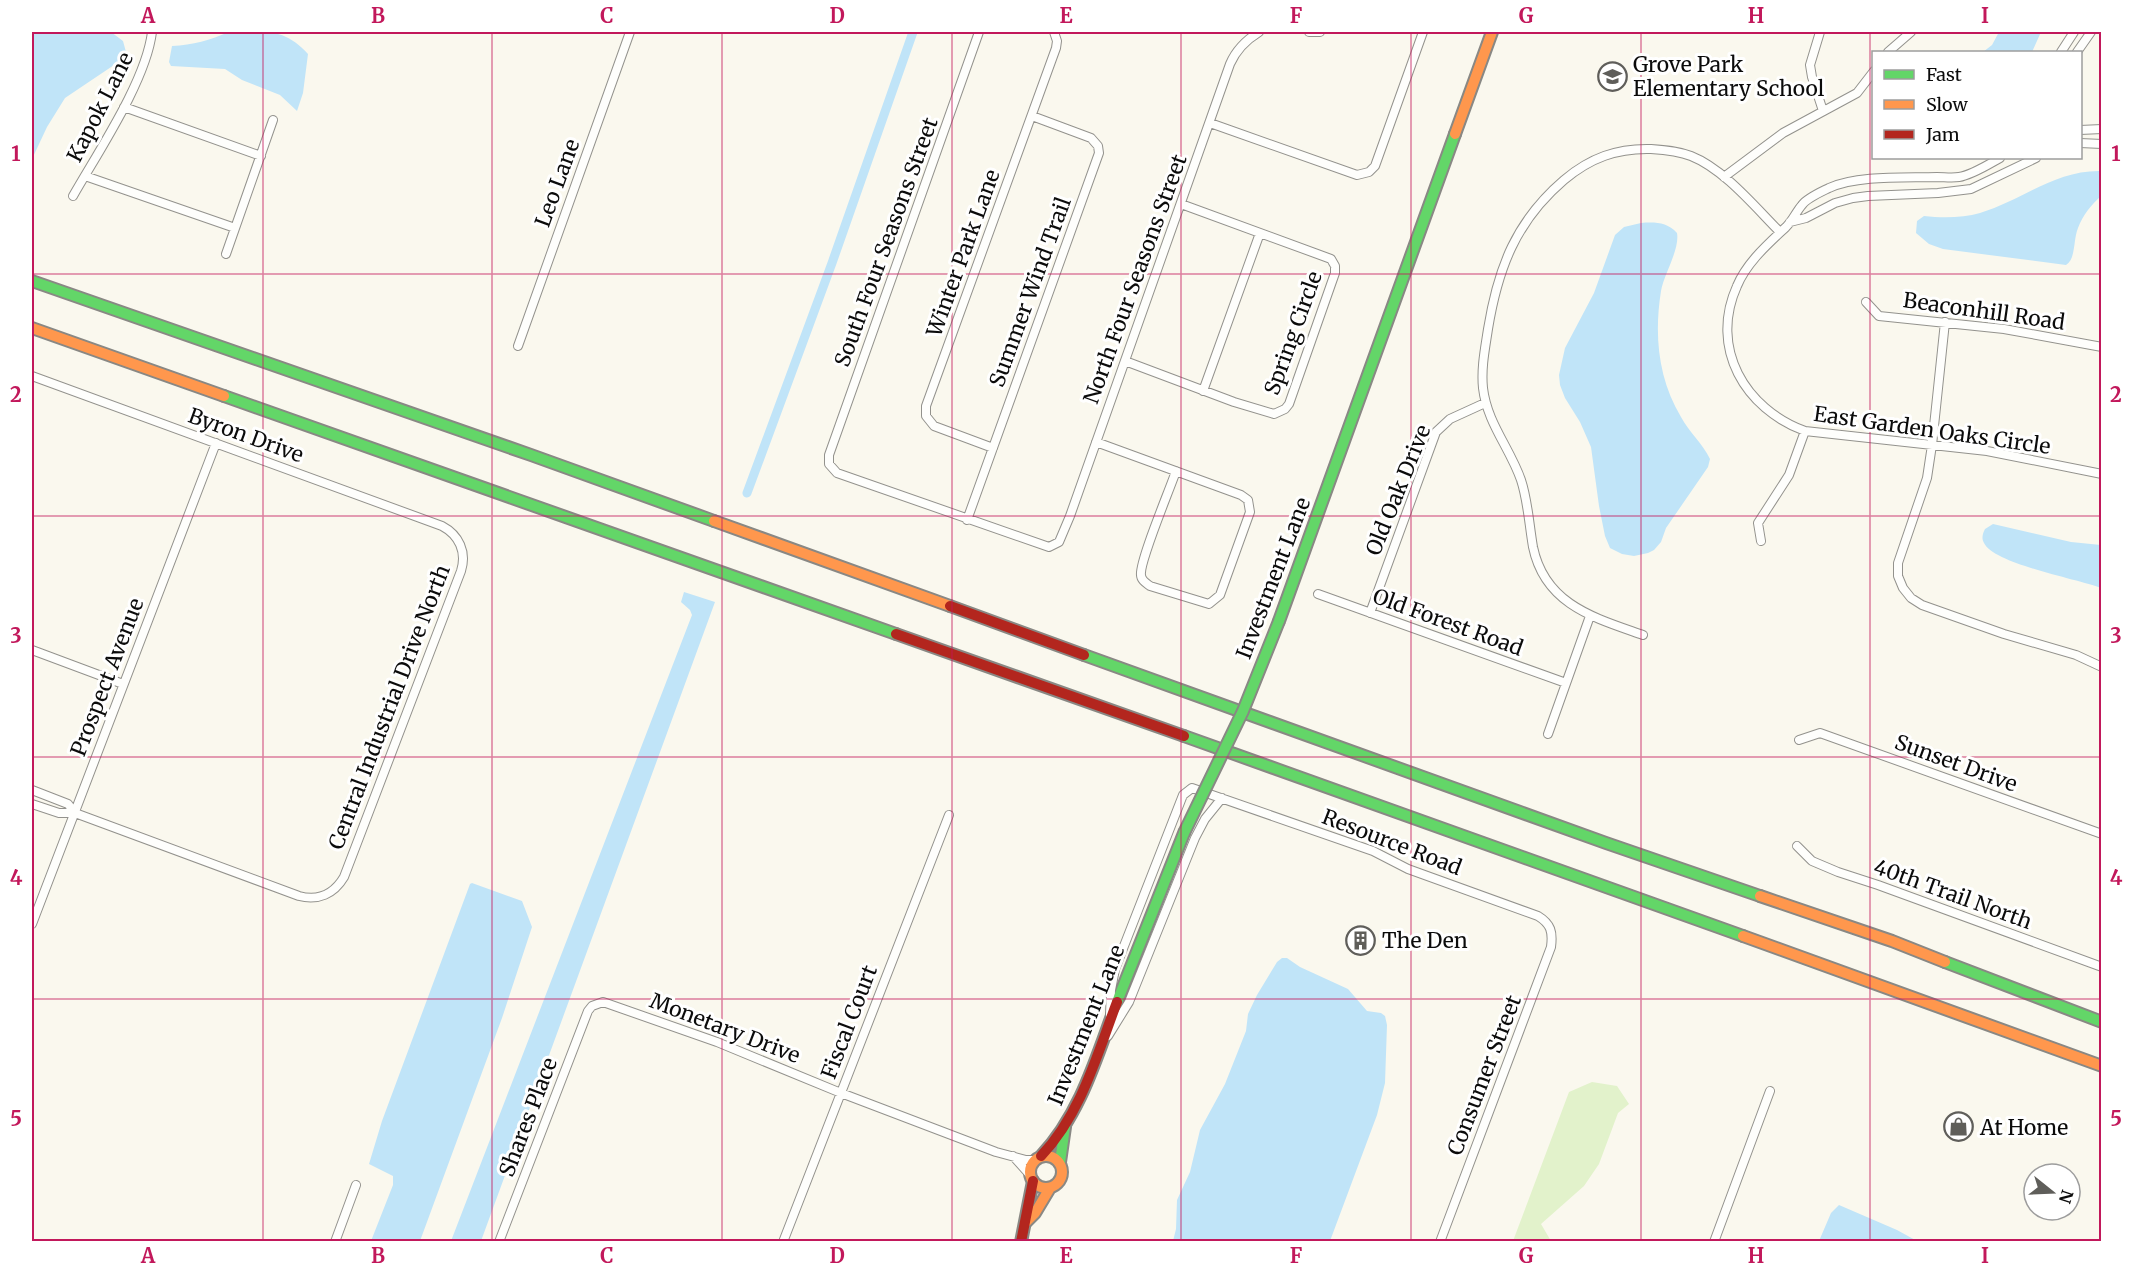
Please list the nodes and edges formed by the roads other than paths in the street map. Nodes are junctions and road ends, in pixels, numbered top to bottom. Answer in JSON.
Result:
{"nodes":[{"id":1,"x":152,"y":32,"type":"edge"},
{"id":2,"x":630,"y":32,"type":"edge"},
{"id":3,"x":979,"y":32,"type":"edge"},
{"id":4,"x":1054,"y":32,"type":"edge"},
{"id":5,"x":1259,"y":32,"type":"edge"},
{"id":6,"x":1309,"y":32,"type":"edge"},
{"id":7,"x":1320,"y":32,"type":"edge"},
{"id":8,"x":1423,"y":32,"type":"edge"},
{"id":9,"x":1492,"y":32,"type":"edge"},
{"id":10,"x":1820,"y":32,"type":"edge"},
{"id":11,"x":1911,"y":32,"type":"edge"},
{"id":12,"x":2074,"y":32,"type":"edge"},
{"id":13,"x":2091,"y":32,"type":"edge"},
{"id":14,"x":1889,"y":51,"type":"edge"},
{"id":15,"x":2062,"y":51,"type":"edge"},
{"id":16,"x":2078,"y":51,"type":"edge"},
{"id":17,"x":1872,"y":74,"type":"edge"},
{"id":18,"x":124,"y":107,"type":"junction"},
{"id":19,"x":1823,"y":111,"type":"junction"},
{"id":20,"x":1032,"y":116,"type":"junction"},
{"id":21,"x":273,"y":120,"type":"dead end"},
{"id":22,"x":1210,"y":123,"type":"junction"},
{"id":23,"x":2102,"y":129,"type":"edge"},
{"id":24,"x":2082,"y":130,"type":"edge"},
{"id":25,"x":2082,"y":142,"type":"edge"},
{"id":26,"x":2102,"y":144,"type":"edge"},
{"id":27,"x":261,"y":156,"type":"junction"},
{"id":28,"x":1998,"y":159,"type":"edge"},
{"id":29,"x":2034,"y":159,"type":"edge"},
{"id":30,"x":85,"y":176,"type":"junction"},
{"id":31,"x":1724,"y":177,"type":"junction"},
{"id":32,"x":73,"y":196,"type":"dead end"},
{"id":33,"x":1180,"y":204,"type":"junction"},
{"id":34,"x":1790,"y":222,"type":"junction"},
{"id":35,"x":235,"y":228,"type":"junction"},
{"id":36,"x":1780,"y":232,"type":"junction"},
{"id":37,"x":1260,"y":233,"type":"junction"},
{"id":38,"x":226,"y":254,"type":"dead end"},
{"id":39,"x":32,"y":281,"type":"edge"},
{"id":40,"x":1866,"y":302,"type":"dead end"},
{"id":41,"x":1945,"y":322,"type":"junction"},
{"id":42,"x":32,"y":330,"type":"edge"},
{"id":43,"x":518,"y":346,"type":"dead end"},
{"id":44,"x":2102,"y":347,"type":"edge"},
{"id":45,"x":1125,"y":362,"type":"junction"},
{"id":46,"x":32,"y":376,"type":"edge"},
{"id":47,"x":1203,"y":391,"type":"junction"},
{"id":48,"x":1485,"y":403,"type":"junction"},
{"id":49,"x":1805,"y":431,"type":"junction"},
{"id":50,"x":216,"y":442,"type":"junction"},
{"id":51,"x":1096,"y":442,"type":"junction"},
{"id":52,"x":1932,"y":445,"type":"junction"},
{"id":53,"x":993,"y":448,"type":"junction"},
{"id":54,"x":1176,"y":471,"type":"junction"},
{"id":55,"x":2102,"y":474,"type":"edge"},
{"id":56,"x":967,"y":520,"type":"junction"},
{"id":57,"x":448,"y":529,"type":"joint"},
{"id":58,"x":1761,"y":541,"type":"dead end"},
{"id":59,"x":1318,"y":594,"type":"dead end"},
{"id":60,"x":1370,"y":613,"type":"junction"},
{"id":61,"x":1590,"y":616,"type":"junction"},
{"id":62,"x":1643,"y":636,"type":"dead end"},
{"id":63,"x":32,"y":650,"type":"edge"},
{"id":64,"x":2102,"y":667,"type":"edge"},
{"id":65,"x":1566,"y":683,"type":"junction"},
{"id":66,"x":123,"y":684,"type":"junction"},
{"id":67,"x":1548,"y":734,"type":"dead end"},
{"id":68,"x":1799,"y":740,"type":"dead end"},
{"id":69,"x":32,"y":790,"type":"edge"},
{"id":70,"x":1222,"y":798,"type":"junction"},
{"id":71,"x":32,"y":804,"type":"edge"},
{"id":72,"x":75,"y":813,"type":"junction"},
{"id":73,"x":948,"y":815,"type":"dead end"},
{"id":74,"x":2102,"y":834,"type":"edge"},
{"id":75,"x":1797,"y":846,"type":"dead end"},
{"id":76,"x":1547,"y":921,"type":"joint"},
{"id":77,"x":32,"y":924,"type":"edge"},
{"id":78,"x":2102,"y":967,"type":"edge"},
{"id":79,"x":592,"y":1006,"type":"joint"},
{"id":80,"x":2088,"y":1017,"type":"junction"},
{"id":81,"x":2102,"y":1017,"type":"edge"},
{"id":82,"x":1110,"y":1022,"type":"junction"},
{"id":83,"x":2102,"y":1022,"type":"edge"},
{"id":84,"x":1098,"y":1050,"type":"junction"},
{"id":85,"x":2101,"y":1066,"type":"edge"},
{"id":86,"x":1770,"y":1091,"type":"dead end"},
{"id":87,"x":841,"y":1093,"type":"junction"},
{"id":88,"x":1065,"y":1127,"type":"junction"},
{"id":89,"x":1013,"y":1156,"type":"junction"},
{"id":90,"x":1038,"y":1158,"type":"junction"},
{"id":91,"x":1060,"y":1162,"type":"junction"},
{"id":92,"x":1032,"y":1178,"type":"junction"},
{"id":93,"x":356,"y":1185,"type":"dead end"},
{"id":94,"x":1050,"y":1188,"type":"junction"},
{"id":95,"x":1026,"y":1222,"type":"junction"},
{"id":96,"x":335,"y":1242,"type":"edge"},
{"id":97,"x":499,"y":1242,"type":"edge"},
{"id":98,"x":783,"y":1242,"type":"edge"},
{"id":99,"x":1021,"y":1242,"type":"edge"},
{"id":100,"x":1440,"y":1242,"type":"edge"},
{"id":101,"x":1714,"y":1242,"type":"edge"}],
"edges":[{"from":1,"to":18,"type":"street","name":"Kapok Lane"},
{"from":2,"to":43,"type":"street","name":"Leo Lane"},
{"from":3,"to":56,"type":"street","name":"South Four Seasons Street"},
{"from":4,"to":20,"type":"street","name":"Winter Park Lane"},
{"from":5,"to":22,"type":"street","name":"North Four Seasons Street"},
{"from":6,"to":7,"type":"street"},
{"from":8,"to":22,"type":"street"},
{"from":9,"to":82,"type":"main road","name":"Investment Lane","bridge":true},
{"from":10,"to":19,"type":"street"},
{"from":11,"to":14,"type":"street"},
{"from":12,"to":15,"type":"street"},
{"from":13,"to":16,"type":"street"},
{"from":17,"to":19,"type":"street"},
{"from":18,"to":27,"type":"street"},
{"from":18,"to":30,"type":"street","name":"Kapok Lane"},
{"from":19,"to":31,"type":"street"},
{"from":20,"to":53,"type":"street","name":"Summer Wind Trail"},
{"from":20,"to":53,"type":"street","name":"Winter Park Lane"},
{"from":21,"to":27,"type":"street"},
{"from":22,"to":33,"type":"street","name":"North Four Seasons Street"},
{"from":23,"to":24,"type":"street"},
{"from":25,"to":26,"type":"street"},
{"from":27,"to":35,"type":"street"},
{"from":28,"to":34,"type":"street","name":"East Garden Oaks Circle"},
{"from":29,"to":34,"type":"street","name":"East Garden Oaks Circle"},
{"from":30,"to":32,"type":"street","name":"Kapok Lane"},
{"from":30,"to":35,"type":"street"},
{"from":31,"to":36,"type":"street"},
{"from":31,"to":48,"type":"street"},
{"from":33,"to":37,"type":"street","name":"Spring Circle"},
{"from":33,"to":45,"type":"street","name":"North Four Seasons Street"},
{"from":34,"to":36,"type":"street","name":"East Garden Oaks Circle"},
{"from":35,"to":38,"type":"street"},
{"from":36,"to":49,"type":"street","name":"East Garden Oaks Circle"},
{"from":37,"to":47,"type":"street"},
{"from":37,"to":47,"type":"street","name":"Spring Circle"},
{"from":39,"to":80,"type":"main road"},
{"from":40,"to":41,"type":"street","name":"Beaconhill Road"},
{"from":41,"to":44,"type":"street","name":"Beaconhill Road"},
{"from":41,"to":52,"type":"street"},
{"from":42,"to":85,"type":"main road"},
{"from":45,"to":47,"type":"street","name":"Spring Circle"},
{"from":45,"to":51,"type":"street","name":"North Four Seasons Street"},
{"from":46,"to":50,"type":"street","name":"Byron Drive"},
{"from":48,"to":60,"type":"street","name":"Old Oak Drive"},
{"from":48,"to":61,"type":"street"},
{"from":49,"to":52,"type":"street","name":"East Garden Oaks Circle"},
{"from":49,"to":58,"type":"street"},
{"from":50,"to":57,"type":"street","name":"Byron Drive"},
{"from":50,"to":66,"type":"street","name":"Prospect Avenue"},
{"from":51,"to":54,"type":"street"},
{"from":51,"to":56,"type":"street","name":"North Four Seasons Street"},
{"from":52,"to":55,"type":"street","name":"East Garden Oaks Circle"},
{"from":52,"to":64,"type":"street"},
{"from":53,"to":56,"type":"street","name":"Summer Wind Trail"},
{"from":54,"to":54,"type":"street"},
{"from":57,"to":72,"type":"street","name":"Central Industrial Drive North"},
{"from":59,"to":60,"type":"street","name":"Old Forest Road"},
{"from":60,"to":65,"type":"street","name":"Old Forest Road"},
{"from":61,"to":62,"type":"street"},
{"from":61,"to":65,"type":"street"},
{"from":63,"to":66,"type":"street"},
{"from":65,"to":67,"type":"street"},
{"from":66,"to":72,"type":"street","name":"Prospect Avenue"},
{"from":68,"to":74,"type":"street","name":"Sunset Drive"},
{"from":69,"to":72,"type":"street"},
{"from":70,"to":76,"type":"street","name":"Resource Road"},
{"from":70,"to":82,"type":"street","name":"Resource Road"},
{"from":70,"to":84,"type":"street"},
{"from":71,"to":72,"type":"street"},
{"from":72,"to":77,"type":"street","name":"Prospect Avenue"},
{"from":73,"to":87,"type":"street","name":"Fiscal Court"},
{"from":75,"to":78,"type":"street","name":"40th Trail North"},
{"from":76,"to":100,"type":"street","name":"Consumer Street"},
{"from":79,"to":87,"type":"street","name":"Monetary Drive"},
{"from":79,"to":97,"type":"street","name":"Shares Place"},
{"from":80,"to":81,"type":"main road"},
{"from":80,"to":83,"type":"main road"},
{"from":82,"to":84,"type":"main road","name":"Investment Lane"},
{"from":84,"to":88,"type":"main road","name":"Investment Lane"},
{"from":86,"to":101,"type":"street"},
{"from":87,"to":89,"type":"street","name":"Monetary Drive"},
{"from":87,"to":98,"type":"street","name":"Fiscal Court"},
{"from":88,"to":90,"type":"main road","name":"Investment Lane"},
{"from":88,"to":91,"type":"main road","name":"Investment Lane"},
{"from":89,"to":90,"type":"street","name":"Monetary Drive"},
{"from":89,"to":92,"type":"street","name":"Monetary Drive"},
{"from":90,"to":91,"type":"main road"},
{"from":90,"to":92,"type":"main road"},
{"from":91,"to":94,"type":"main road"},
{"from":92,"to":94,"type":"main road"},
{"from":92,"to":95,"type":"main road"},
{"from":93,"to":96,"type":"street"},
{"from":94,"to":95,"type":"main road"},
{"from":95,"to":99,"type":"main road"}]}
